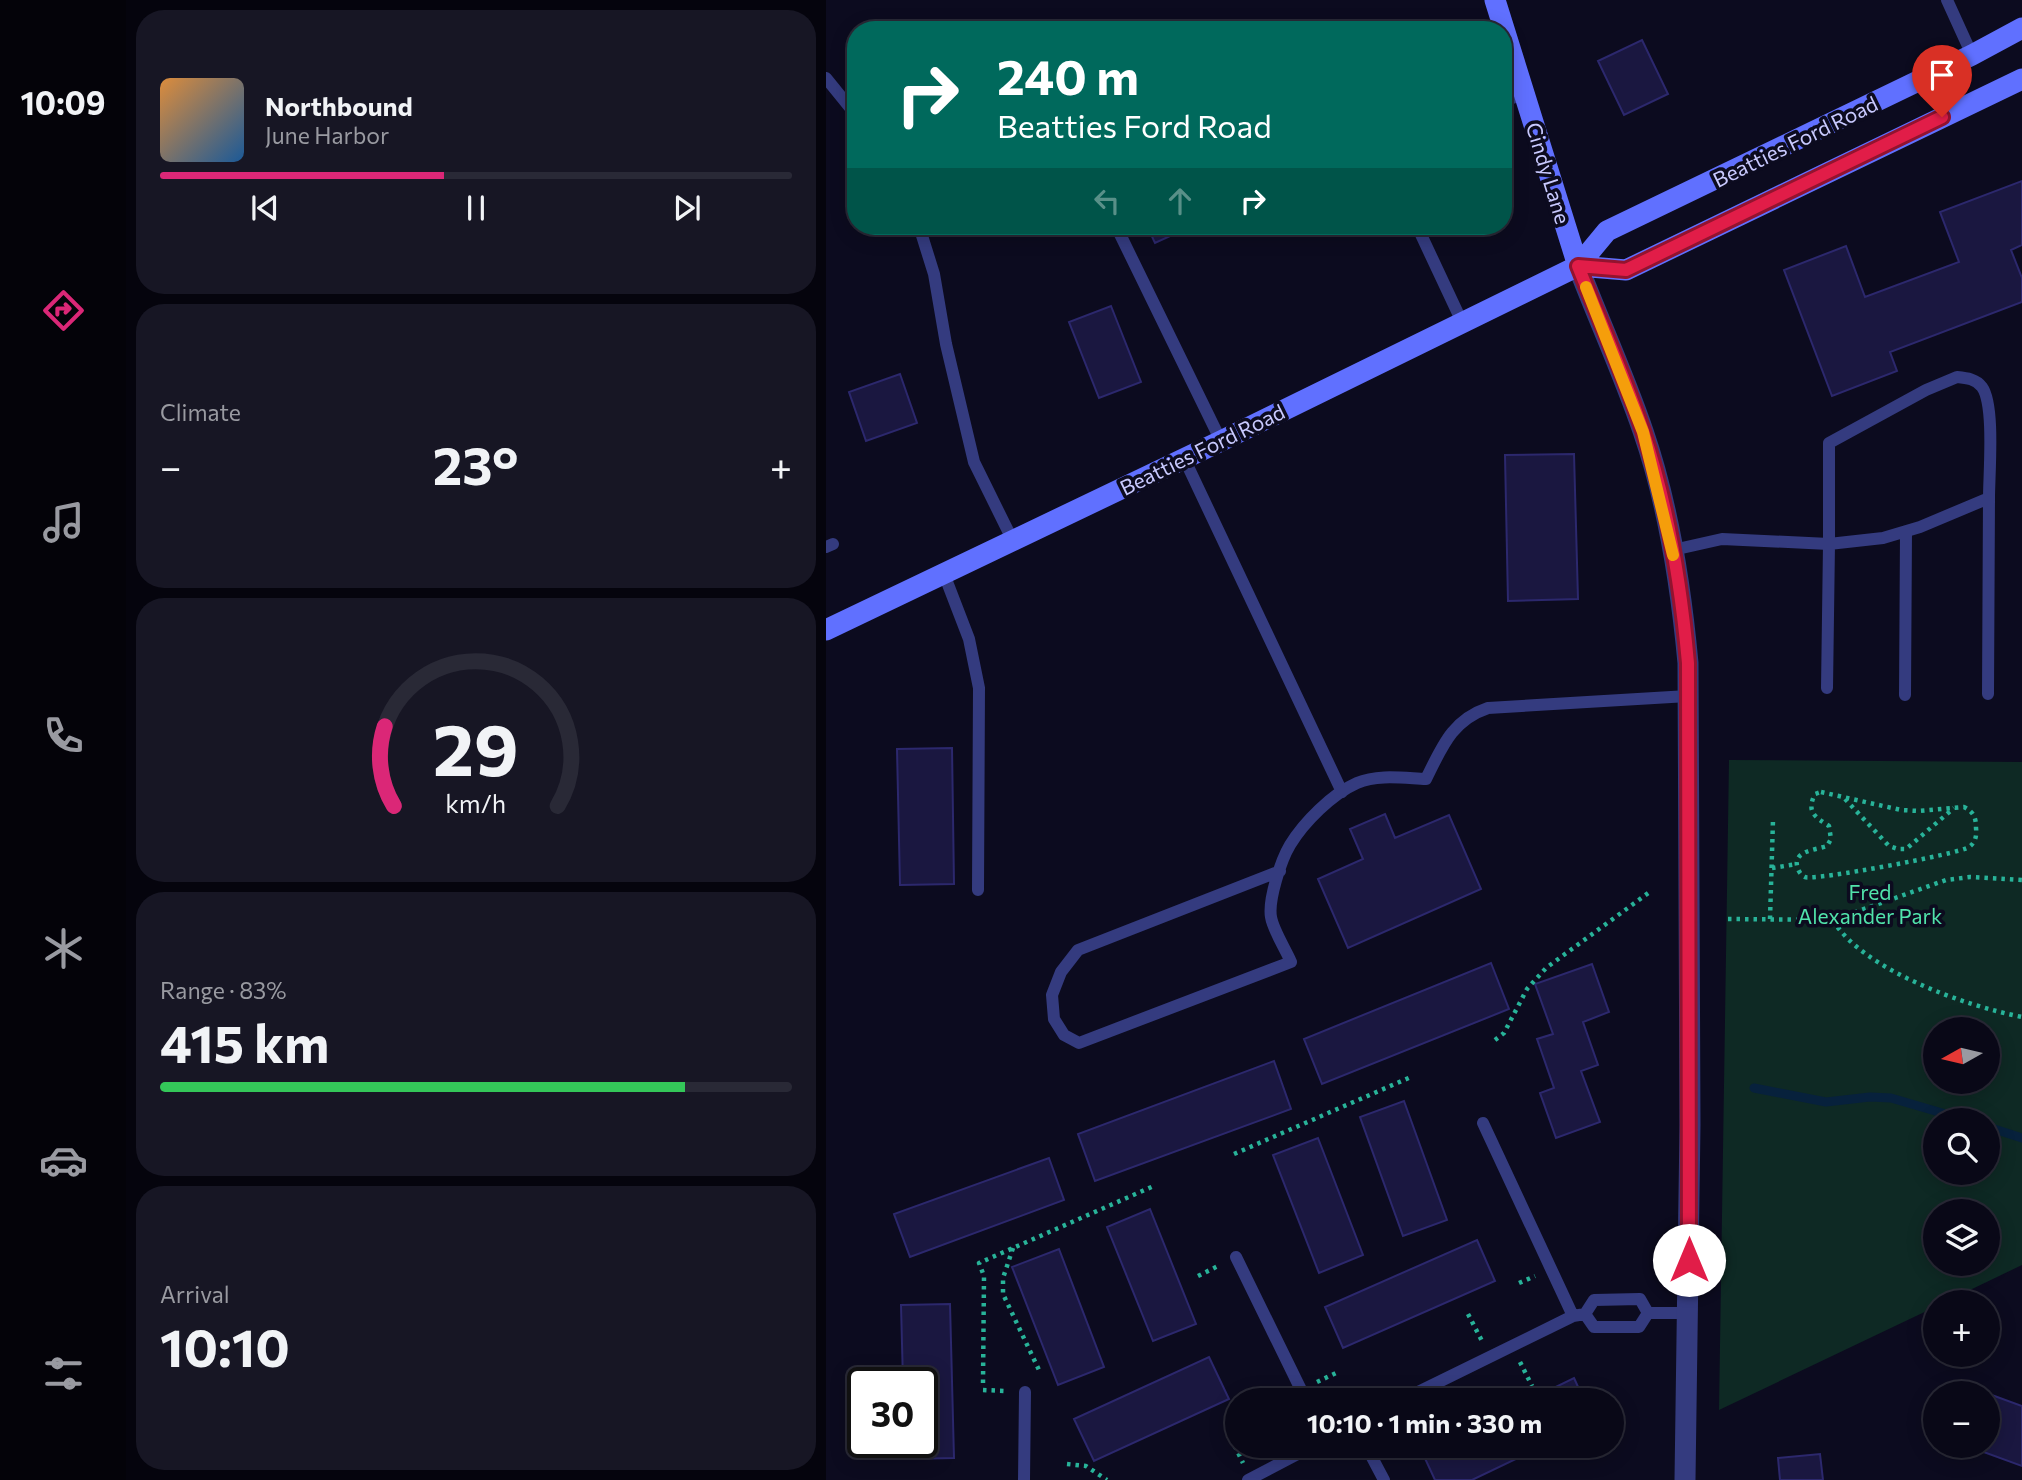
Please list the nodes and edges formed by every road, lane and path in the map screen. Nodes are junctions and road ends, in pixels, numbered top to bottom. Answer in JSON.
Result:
{"nodes":[{"id":1,"x":1495,"y":0,"type":"edge"},
{"id":2,"x":1947,"y":0,"type":"edge"},
{"id":3,"x":1501,"y":21,"type":"edge"},
{"id":4,"x":2022,"y":28,"type":"edge"},
{"id":5,"x":1512,"y":55,"type":"edge"},
{"id":6,"x":1972,"y":55,"type":"junction"},
{"id":7,"x":826,"y":78,"type":"edge"},
{"id":8,"x":2022,"y":79,"type":"edge"},
{"id":9,"x":1524,"y":94,"type":"junction"},
{"id":10,"x":1512,"y":98,"type":"edge"},
{"id":11,"x":847,"y":104,"type":"edge"},
{"id":12,"x":922,"y":235,"type":"edge"},
{"id":13,"x":1120,"y":235,"type":"edge"},
{"id":14,"x":1421,"y":235,"type":"edge"},
{"id":15,"x":1578,"y":266,"type":"junction"},
{"id":16,"x":1462,"y":322,"type":"junction"},
{"id":17,"x":1221,"y":441,"type":"junction"},
{"id":18,"x":1184,"y":458,"type":"junction"},
{"id":19,"x":1989,"y":498,"type":"junction"},
{"id":20,"x":1906,"y":531,"type":"junction"},
{"id":21,"x":1013,"y":541,"type":"junction"},
{"id":22,"x":1829,"y":544,"type":"junction"},
{"id":23,"x":1673,"y":550,"type":"junction"},
{"id":24,"x":944,"y":574,"type":"junction"},
{"id":25,"x":826,"y":630,"type":"edge"},
{"id":26,"x":1827,"y":688,"type":"dead end"},
{"id":27,"x":1987,"y":694,"type":"dead end"},
{"id":28,"x":1905,"y":695,"type":"dead end"},
{"id":29,"x":1688,"y":696,"type":"junction"},
{"id":30,"x":1342,"y":792,"type":"junction"},
{"id":31,"x":1844,"y":799,"type":"junction"},
{"id":32,"x":1955,"y":808,"type":"junction"},
{"id":33,"x":1773,"y":820,"type":"dead end"},
{"id":34,"x":1797,"y":864,"type":"junction"},
{"id":35,"x":1772,"y":867,"type":"junction"},
{"id":36,"x":1280,"y":871,"type":"junction"},
{"id":37,"x":2022,"y":880,"type":"edge"},
{"id":38,"x":978,"y":890,"type":"dead end"},
{"id":39,"x":1651,"y":891,"type":"dead end"},
{"id":40,"x":1728,"y":919,"type":"dead end"},
{"id":41,"x":1770,"y":919,"type":"junction"},
{"id":42,"x":1833,"y":920,"type":"junction"},
{"id":43,"x":2022,"y":1017,"type":"edge"},
{"id":44,"x":1495,"y":1040,"type":"dead end"},
{"id":45,"x":1411,"y":1077,"type":"dead end"},
{"id":46,"x":1483,"y":1123,"type":"dead end"},
{"id":47,"x":1234,"y":1154,"type":"dead end"},
{"id":48,"x":1156,"y":1185,"type":"dead end"},
{"id":49,"x":1013,"y":1248,"type":"junction"},
{"id":50,"x":1236,"y":1258,"type":"dead end"},
{"id":51,"x":1647,"y":1313,"type":"junction"},
{"id":52,"x":1468,"y":1314,"type":"dead end"},
{"id":53,"x":1688,"y":1314,"type":"junction"},
{"id":54,"x":1579,"y":1315,"type":"junction"},
{"id":55,"x":1490,"y":1357,"type":"junction"},
{"id":56,"x":1039,"y":1370,"type":"dead end"},
{"id":57,"x":983,"y":1383,"type":"dead end"},
{"id":58,"x":1300,"y":1388,"type":"edge"},
{"id":59,"x":1427,"y":1388,"type":"edge"},
{"id":60,"x":1025,"y":1392,"type":"dead end"},
{"id":61,"x":1290,"y":1458,"type":"edge"},
{"id":62,"x":1372,"y":1458,"type":"edge"},
{"id":63,"x":1067,"y":1464,"type":"dead end"},
{"id":64,"x":1273,"y":1467,"type":"junction"},
{"id":65,"x":1024,"y":1480,"type":"edge"},
{"id":66,"x":1107,"y":1480,"type":"edge"},
{"id":67,"x":1248,"y":1480,"type":"edge"},
{"id":68,"x":1280,"y":1480,"type":"edge"},
{"id":69,"x":1384,"y":1480,"type":"edge"},
{"id":70,"x":1685,"y":1480,"type":"edge"}],
"edges":[{"from":1,"to":3,"type":"main road","name":"Cindy Lane"},
{"from":2,"to":6,"type":"lane"},
{"from":4,"to":6,"type":"main road","name":"Beatties Ford Road"},
{"from":5,"to":9,"type":"main road","name":"Cindy Lane"},
{"from":6,"to":15,"type":"main road","name":"Beatties Ford Road"},
{"from":7,"to":11,"type":"lane"},
{"from":8,"to":15,"type":"main road","name":"Beatties Ford Road"},
{"from":9,"to":10,"type":"lane"},
{"from":9,"to":15,"type":"main road","name":"Cindy Lane"},
{"from":12,"to":21,"type":"lane"},
{"from":13,"to":17,"type":"lane"},
{"from":14,"to":16,"type":"lane"},
{"from":15,"to":16,"type":"main road","name":"Beatties Ford Road"},
{"from":15,"to":23,"type":"street"},
{"from":16,"to":17,"type":"main road","name":"Beatties Ford Road"},
{"from":17,"to":18,"type":"main road","name":"Beatties Ford Road"},
{"from":18,"to":21,"type":"main road","name":"Beatties Ford Road"},
{"from":18,"to":30,"type":"lane"},
{"from":19,"to":20,"type":"lane"},
{"from":19,"to":22,"type":"lane"},
{"from":19,"to":27,"type":"lane"},
{"from":20,"to":22,"type":"lane"},
{"from":20,"to":28,"type":"lane"},
{"from":21,"to":24,"type":"main road","name":"Beatties Ford Road"},
{"from":22,"to":23,"type":"lane"},
{"from":22,"to":26,"type":"lane"},
{"from":23,"to":29,"type":"street"},
{"from":24,"to":25,"type":"main road","name":"Beatties Ford Road"},
{"from":24,"to":38,"type":"lane"},
{"from":29,"to":30,"type":"lane"},
{"from":29,"to":53,"type":"street"},
{"from":30,"to":36,"type":"lane"},
{"from":31,"to":32,"type":"path"},
{"from":31,"to":32,"type":"path"},
{"from":31,"to":34,"type":"path"},
{"from":32,"to":34,"type":"path"},
{"from":33,"to":35,"type":"path"},
{"from":34,"to":35,"type":"path"},
{"from":35,"to":41,"type":"path"},
{"from":36,"to":36,"type":"lane"},
{"from":37,"to":42,"type":"path"},
{"from":39,"to":44,"type":"path"},
{"from":40,"to":41,"type":"path"},
{"from":41,"to":42,"type":"path"},
{"from":42,"to":43,"type":"path"},
{"from":45,"to":47,"type":"path"},
{"from":46,"to":54,"type":"lane"},
{"from":48,"to":49,"type":"path"},
{"from":49,"to":56,"type":"path"},
{"from":49,"to":57,"type":"path"},
{"from":50,"to":58,"type":"lane"},
{"from":51,"to":53,"type":"lane"},
{"from":51,"to":54,"type":"lane"},
{"from":51,"to":54,"type":"lane"},
{"from":52,"to":55,"type":"path"},
{"from":53,"to":70,"type":"street"},
{"from":54,"to":55,"type":"lane"},
{"from":55,"to":59,"type":"lane"},
{"from":60,"to":65,"type":"lane"},
{"from":61,"to":64,"type":"lane"},
{"from":62,"to":69,"type":"lane"},
{"from":63,"to":66,"type":"path"},
{"from":64,"to":67,"type":"lane"},
{"from":64,"to":68,"type":"lane"}]}
